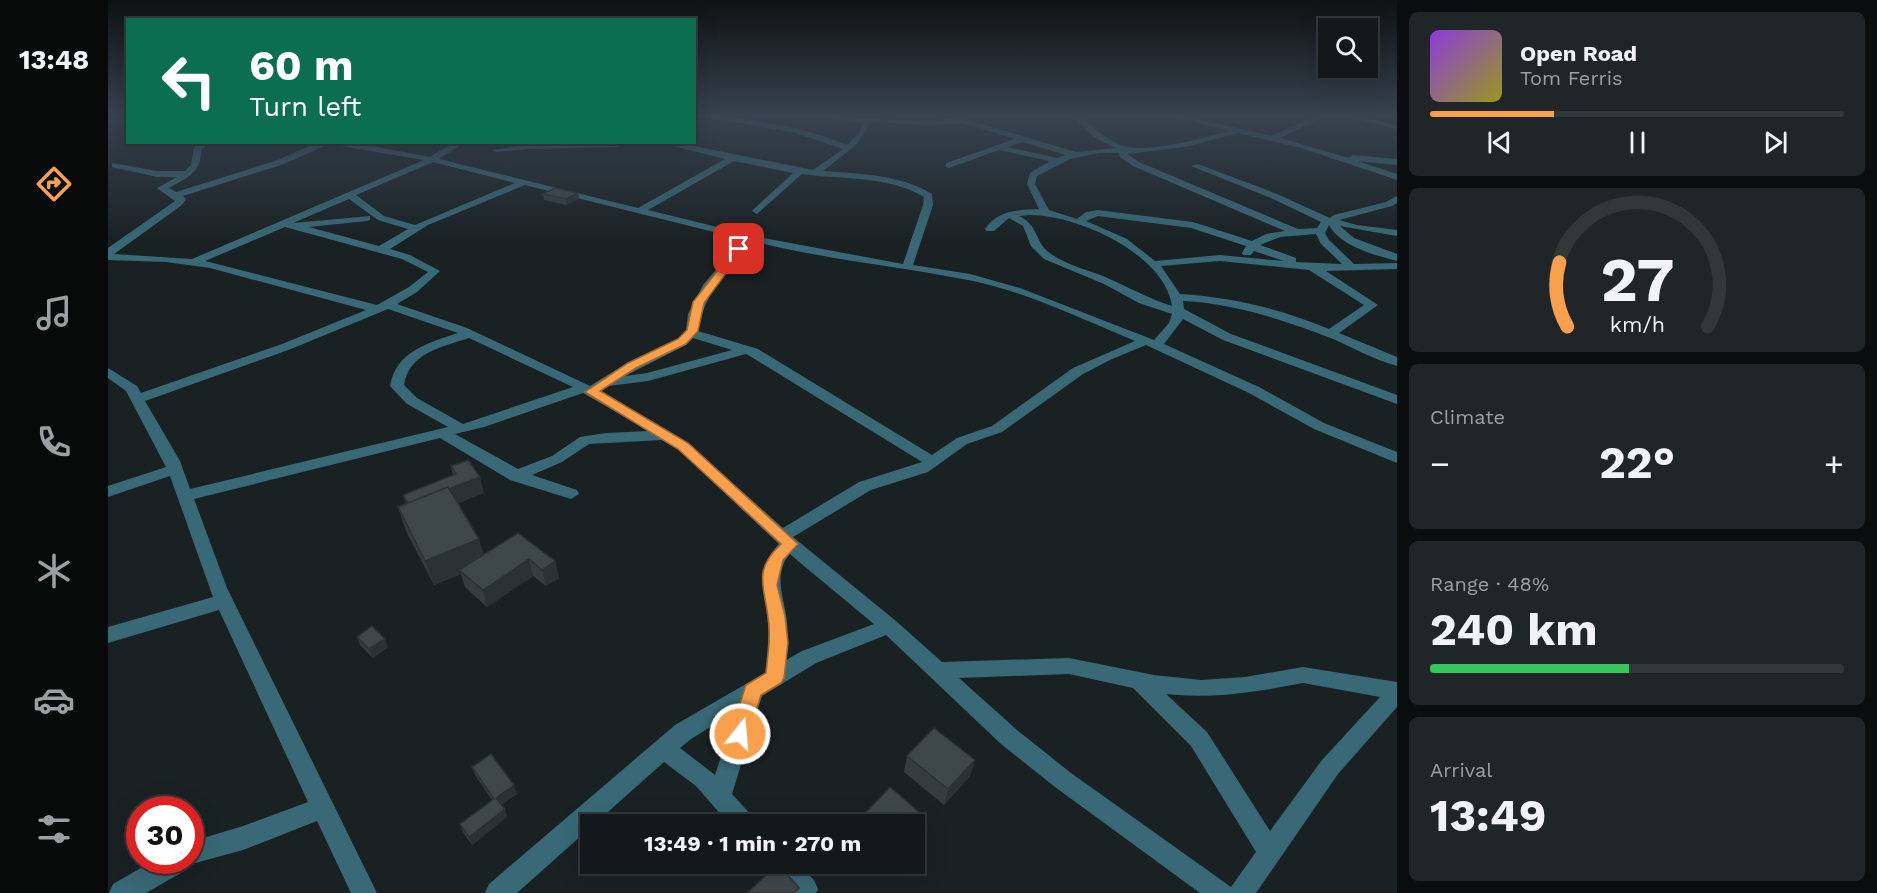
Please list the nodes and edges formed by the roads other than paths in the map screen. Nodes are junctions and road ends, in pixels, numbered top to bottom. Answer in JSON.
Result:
{"nodes":[{"id":1,"x":196,"y":159,"type":"edge"},
{"id":2,"x":289,"y":159,"type":"edge"},
{"id":3,"x":423,"y":159,"type":"edge"},
{"id":4,"x":732,"y":159,"type":"edge"},
{"id":5,"x":736,"y":159,"type":"edge"},
{"id":6,"x":832,"y":159,"type":"edge"},
{"id":7,"x":968,"y":159,"type":"edge"},
{"id":8,"x":1049,"y":159,"type":"edge"},
{"id":9,"x":1059,"y":159,"type":"edge"},
{"id":10,"x":1128,"y":159,"type":"edge"},
{"id":11,"x":1344,"y":159,"type":"joint"},
{"id":12,"x":1347,"y":159,"type":"edge"},
{"id":13,"x":1376,"y":159,"type":"edge"},
{"id":14,"x":431,"y":160,"type":"junction"},
{"id":15,"x":1055,"y":160,"type":"junction"},
{"id":16,"x":1397,"y":162,"type":"edge"},
{"id":17,"x":110,"y":165,"type":"edge"},
{"id":18,"x":949,"y":165,"type":"dead end"},
{"id":19,"x":1195,"y":166,"type":"dead end"},
{"id":20,"x":800,"y":171,"type":"junction"},
{"id":21,"x":815,"y":173,"type":"junction"},
{"id":22,"x":189,"y":174,"type":"junction"},
{"id":23,"x":1397,"y":177,"type":"edge"},
{"id":24,"x":525,"y":182,"type":"junction"},
{"id":25,"x":177,"y":195,"type":"junction"},
{"id":26,"x":349,"y":195,"type":"junction"},
{"id":27,"x":1397,"y":199,"type":"edge"},
{"id":28,"x":639,"y":211,"type":"junction"},
{"id":29,"x":757,"y":211,"type":"dead end"},
{"id":30,"x":1044,"y":212,"type":"junction"},
{"id":31,"x":370,"y":215,"type":"junction"},
{"id":32,"x":1010,"y":215,"type":"junction"},
{"id":33,"x":1079,"y":222,"type":"junction"},
{"id":34,"x":1330,"y":222,"type":"junction"},
{"id":35,"x":289,"y":225,"type":"junction"},
{"id":36,"x":1281,"y":225,"type":"junction"},
{"id":37,"x":414,"y":228,"type":"junction"},
{"id":38,"x":990,"y":229,"type":"dead end"},
{"id":39,"x":1319,"y":232,"type":"junction"},
{"id":40,"x":1297,"y":233,"type":"junction"},
{"id":41,"x":1397,"y":233,"type":"edge"},
{"id":42,"x":749,"y":238,"type":"junction"},
{"id":43,"x":1349,"y":239,"type":"junction"},
{"id":44,"x":353,"y":242,"type":"junction"},
{"id":45,"x":1327,"y":244,"type":"junction"},
{"id":46,"x":1252,"y":245,"type":"junction"},
{"id":47,"x":381,"y":250,"type":"junction"},
{"id":48,"x":108,"y":255,"type":"edge"},
{"id":49,"x":1397,"y":258,"type":"edge"},
{"id":50,"x":1244,"y":260,"type":"junction"},
{"id":51,"x":194,"y":262,"type":"junction"},
{"id":52,"x":1152,"y":264,"type":"junction"},
{"id":53,"x":1397,"y":266,"type":"edge"},
{"id":54,"x":907,"y":267,"type":"junction"},
{"id":55,"x":1352,"y":268,"type":"junction"},
{"id":56,"x":1326,"y":272,"type":"junction"},
{"id":57,"x":1176,"y":297,"type":"junction"},
{"id":58,"x":381,"y":307,"type":"junction"},
{"id":59,"x":1178,"y":311,"type":"junction"},
{"id":60,"x":690,"y":333,"type":"junction"},
{"id":61,"x":469,"y":334,"type":"junction"},
{"id":62,"x":1329,"y":334,"type":"junction"},
{"id":63,"x":1150,"y":344,"type":"junction"},
{"id":64,"x":746,"y":350,"type":"junction"},
{"id":65,"x":1397,"y":362,"type":"edge"},
{"id":66,"x":108,"y":372,"type":"edge"},
{"id":67,"x":593,"y":387,"type":"junction"},
{"id":68,"x":137,"y":399,"type":"junction"},
{"id":69,"x":1397,"y":400,"type":"edge"},
{"id":70,"x":462,"y":429,"type":"junction"},
{"id":71,"x":442,"y":433,"type":"junction"},
{"id":72,"x":665,"y":435,"type":"junction"},
{"id":73,"x":1397,"y":458,"type":"edge"},
{"id":74,"x":933,"y":462,"type":"junction"},
{"id":75,"x":175,"y":470,"type":"junction"},
{"id":76,"x":516,"y":476,"type":"junction"},
{"id":77,"x":108,"y":492,"type":"edge"},
{"id":78,"x":571,"y":494,"type":"dead end"},
{"id":79,"x":185,"y":496,"type":"junction"},
{"id":80,"x":786,"y":540,"type":"junction"},
{"id":81,"x":224,"y":601,"type":"junction"},
{"id":82,"x":889,"y":626,"type":"junction"},
{"id":83,"x":108,"y":635,"type":"edge"},
{"id":84,"x":937,"y":670,"type":"junction"},
{"id":85,"x":774,"y":678,"type":"junction"},
{"id":86,"x":1138,"y":680,"type":"junction"},
{"id":87,"x":753,"y":690,"type":"junction"},
{"id":88,"x":1397,"y":692,"type":"edge"},
{"id":89,"x":664,"y":749,"type":"junction"},
{"id":90,"x":720,"y":797,"type":"junction"},
{"id":91,"x":322,"y":808,"type":"junction"},
{"id":92,"x":735,"y":814,"type":"edge"},
{"id":93,"x":204,"y":850,"type":"edge"},
{"id":94,"x":1269,"y":851,"type":"junction"},
{"id":95,"x":155,"y":874,"type":"edge"},
{"id":96,"x":790,"y":874,"type":"edge"},
{"id":97,"x":805,"y":889,"type":"dead end"},
{"id":98,"x":122,"y":893,"type":"edge"},
{"id":99,"x":364,"y":893,"type":"edge"},
{"id":100,"x":498,"y":893,"type":"edge"},
{"id":101,"x":1221,"y":893,"type":"edge"},
{"id":102,"x":1240,"y":893,"type":"edge"}],
"edges":[{"from":1,"to":22,"type":"street"},
{"from":2,"to":25,"type":"street"},
{"from":3,"to":14,"type":"street"},
{"from":4,"to":28,"type":"street"},
{"from":5,"to":20,"type":"street"},
{"from":6,"to":21,"type":"street"},
{"from":7,"to":18,"type":"street"},
{"from":8,"to":15,"type":"street"},
{"from":9,"to":15,"type":"street"},
{"from":10,"to":36,"type":"street"},
{"from":11,"to":12,"type":"street"},
{"from":11,"to":23,"type":"street"},
{"from":13,"to":16,"type":"street"},
{"from":14,"to":24,"type":"street"},
{"from":14,"to":26,"type":"street"},
{"from":15,"to":30,"type":"street"},
{"from":17,"to":22,"type":"street"},
{"from":19,"to":34,"type":"street"},
{"from":20,"to":21,"type":"street"},
{"from":20,"to":29,"type":"street"},
{"from":21,"to":54,"type":"street"},
{"from":22,"to":25,"type":"street"},
{"from":24,"to":28,"type":"street"},
{"from":24,"to":37,"type":"street"},
{"from":25,"to":48,"type":"street"},
{"from":26,"to":31,"type":"street"},
{"from":26,"to":35,"type":"street"},
{"from":27,"to":34,"type":"street"},
{"from":28,"to":42,"type":"street"},
{"from":30,"to":32,"type":"street"},
{"from":30,"to":33,"type":"street"},
{"from":31,"to":35,"type":"street"},
{"from":31,"to":37,"type":"street"},
{"from":31,"to":44,"type":"street"},
{"from":32,"to":38,"type":"street"},
{"from":32,"to":59,"type":"street"},
{"from":33,"to":46,"type":"street"},
{"from":33,"to":52,"type":"street"},
{"from":34,"to":39,"type":"street"},
{"from":34,"to":41,"type":"street"},
{"from":34,"to":43,"type":"street"},
{"from":35,"to":44,"type":"street"},
{"from":35,"to":51,"type":"street"},
{"from":36,"to":39,"type":"street"},
{"from":36,"to":40,"type":"street"},
{"from":37,"to":47,"type":"street"},
{"from":39,"to":40,"type":"street"},
{"from":39,"to":43,"type":"street"},
{"from":39,"to":45,"type":"street"},
{"from":40,"to":45,"type":"street"},
{"from":40,"to":46,"type":"street"},
{"from":42,"to":54,"type":"street"},
{"from":42,"to":60,"type":"street"},
{"from":43,"to":49,"type":"street"},
{"from":44,"to":47,"type":"street"},
{"from":45,"to":55,"type":"street"},
{"from":46,"to":50,"type":"street"},
{"from":46,"to":56,"type":"street"},
{"from":47,"to":58,"type":"street"},
{"from":48,"to":51,"type":"street"},
{"from":50,"to":52,"type":"street"},
{"from":50,"to":56,"type":"street"},
{"from":51,"to":58,"type":"street"},
{"from":52,"to":57,"type":"street"},
{"from":53,"to":55,"type":"street"},
{"from":54,"to":63,"type":"street"},
{"from":55,"to":56,"type":"street"},
{"from":56,"to":62,"type":"street"},
{"from":57,"to":59,"type":"street"},
{"from":57,"to":62,"type":"street"},
{"from":58,"to":61,"type":"street"},
{"from":58,"to":68,"type":"street"},
{"from":59,"to":63,"type":"street"},
{"from":59,"to":69,"type":"street"},
{"from":60,"to":64,"type":"street"},
{"from":60,"to":67,"type":"street"},
{"from":61,"to":67,"type":"street"},
{"from":61,"to":70,"type":"street"},
{"from":62,"to":65,"type":"street"},
{"from":63,"to":73,"type":"street"},
{"from":63,"to":74,"type":"street"},
{"from":64,"to":67,"type":"street"},
{"from":64,"to":74,"type":"street"},
{"from":66,"to":68,"type":"street"},
{"from":67,"to":70,"type":"street"},
{"from":67,"to":72,"type":"street"},
{"from":68,"to":75,"type":"street"},
{"from":70,"to":71,"type":"street"},
{"from":71,"to":76,"type":"street"},
{"from":71,"to":79,"type":"street"},
{"from":72,"to":76,"type":"street"},
{"from":72,"to":80,"type":"street"},
{"from":74,"to":80,"type":"street"},
{"from":75,"to":77,"type":"street"},
{"from":75,"to":79,"type":"street"},
{"from":76,"to":78,"type":"street"},
{"from":79,"to":81,"type":"street"},
{"from":80,"to":82,"type":"street"},
{"from":80,"to":85,"type":"street"},
{"from":81,"to":83,"type":"street"},
{"from":81,"to":91,"type":"street"},
{"from":82,"to":84,"type":"street"},
{"from":82,"to":85,"type":"street"},
{"from":84,"to":86,"type":"street"},
{"from":84,"to":101,"type":"street"},
{"from":85,"to":87,"type":"street"},
{"from":86,"to":88,"type":"street"},
{"from":86,"to":94,"type":"street"},
{"from":87,"to":89,"type":"street"},
{"from":87,"to":90,"type":"street"},
{"from":88,"to":94,"type":"street"},
{"from":89,"to":90,"type":"street"},
{"from":89,"to":100,"type":"street"},
{"from":90,"to":92,"type":"street"},
{"from":91,"to":93,"type":"street"},
{"from":91,"to":99,"type":"street"},
{"from":94,"to":102,"type":"street"},
{"from":95,"to":98,"type":"street"},
{"from":96,"to":97,"type":"street"}]}
